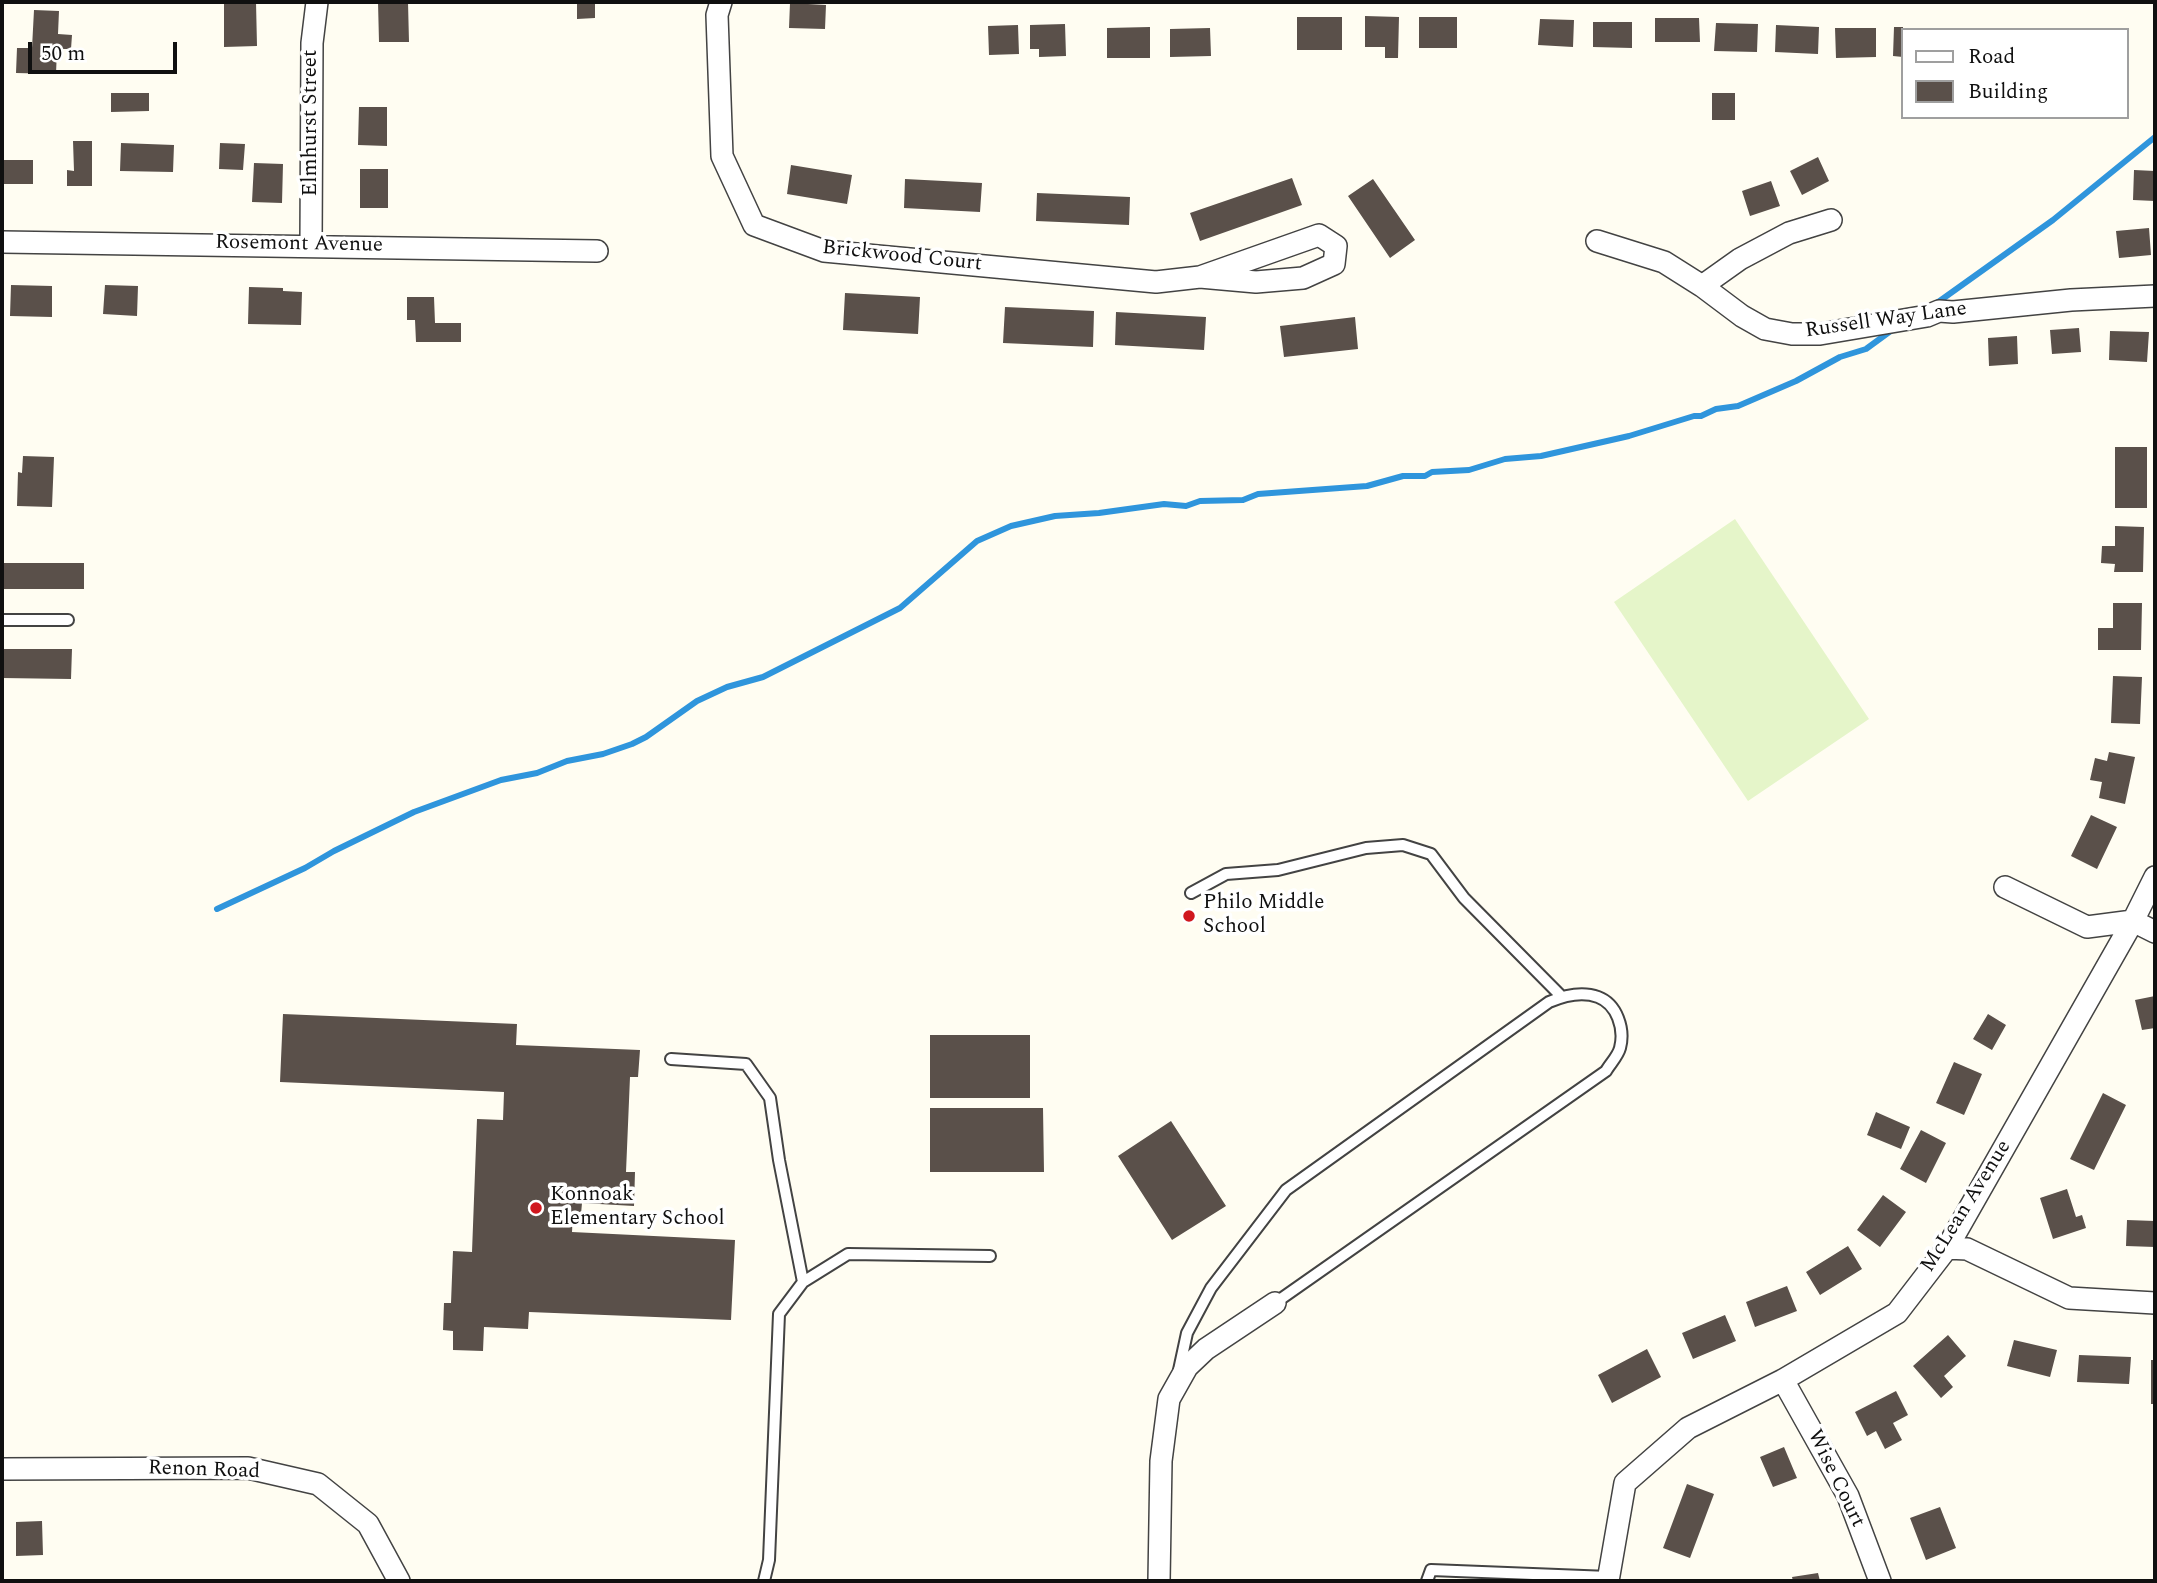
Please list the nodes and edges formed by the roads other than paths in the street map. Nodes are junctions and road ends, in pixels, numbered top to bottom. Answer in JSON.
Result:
{"nodes":[{"id":1,"x":317,"y":2,"type":"edge"},
{"id":2,"x":721,"y":2,"type":"edge"},
{"id":3,"x":1831,"y":220,"type":"dead end"},
{"id":4,"x":1597,"y":241,"type":"dead end"},
{"id":5,"x":2,"y":242,"type":"edge"},
{"id":6,"x":311,"y":245,"type":"junction"},
{"id":7,"x":597,"y":251,"type":"dead end"},
{"id":8,"x":1200,"y":277,"type":"junction"},
{"id":9,"x":1702,"y":286,"type":"junction"},
{"id":10,"x":2155,"y":296,"type":"edge"},
{"id":11,"x":2,"y":620,"type":"edge"},
{"id":12,"x":68,"y":620,"type":"dead end"},
{"id":13,"x":2155,"y":877,"type":"edge"},
{"id":14,"x":2005,"y":887,"type":"dead end"},
{"id":15,"x":1191,"y":893,"type":"dead end"},
{"id":16,"x":2133,"y":921,"type":"junction"},
{"id":17,"x":2155,"y":932,"type":"edge"},
{"id":18,"x":1562,"y":997,"type":"junction"},
{"id":19,"x":671,"y":1059,"type":"dead end"},
{"id":20,"x":1947,"y":1248,"type":"junction"},
{"id":21,"x":990,"y":1256,"type":"dead end"},
{"id":22,"x":803,"y":1282,"type":"junction"},
{"id":23,"x":1275,"y":1303,"type":"joint"},
{"id":24,"x":2155,"y":1303,"type":"edge"},
{"id":25,"x":1783,"y":1380,"type":"junction"},
{"id":26,"x":1177,"y":1382,"type":"junction"},
{"id":27,"x":2,"y":1469,"type":"edge"},
{"id":28,"x":1609,"y":1579,"type":"edge"},
{"id":29,"x":399,"y":1581,"type":"edge"},
{"id":30,"x":764,"y":1581,"type":"edge"},
{"id":31,"x":1159,"y":1581,"type":"edge"},
{"id":32,"x":1427,"y":1581,"type":"edge"},
{"id":33,"x":1880,"y":1581,"type":"edge"}],
"edges":[{"from":1,"to":6,"type":"street","name":"Elmhurst Street"},
{"from":2,"to":8,"type":"street","name":"Brickwood Court"},
{"from":3,"to":9,"type":"street"},
{"from":4,"to":9,"type":"street","name":"Russell Way Lane"},
{"from":5,"to":6,"type":"street","name":"Rosemont Avenue"},
{"from":6,"to":7,"type":"street","name":"Rosemont Avenue"},
{"from":8,"to":8,"type":"street","name":"Brickwood Court"},
{"from":9,"to":10,"type":"street","name":"Russell Way Lane"},
{"from":11,"to":12,"type":"lane"},
{"from":13,"to":16,"type":"street","name":"McLean Avenue"},
{"from":14,"to":16,"type":"street"},
{"from":15,"to":18,"type":"lane"},
{"from":16,"to":17,"type":"street"},
{"from":16,"to":20,"type":"street","name":"McLean Avenue"},
{"from":18,"to":23,"type":"lane"},
{"from":18,"to":26,"type":"lane"},
{"from":19,"to":22,"type":"lane"},
{"from":20,"to":24,"type":"street"},
{"from":20,"to":25,"type":"street","name":"McLean Avenue"},
{"from":21,"to":22,"type":"lane"},
{"from":22,"to":30,"type":"lane"},
{"from":23,"to":26,"type":"street"},
{"from":25,"to":28,"type":"street","name":"McLean Avenue"},
{"from":25,"to":33,"type":"street","name":"Wise Court"},
{"from":26,"to":31,"type":"street"},
{"from":27,"to":29,"type":"street","name":"Renon Road"},
{"from":28,"to":32,"type":"lane"}]}
